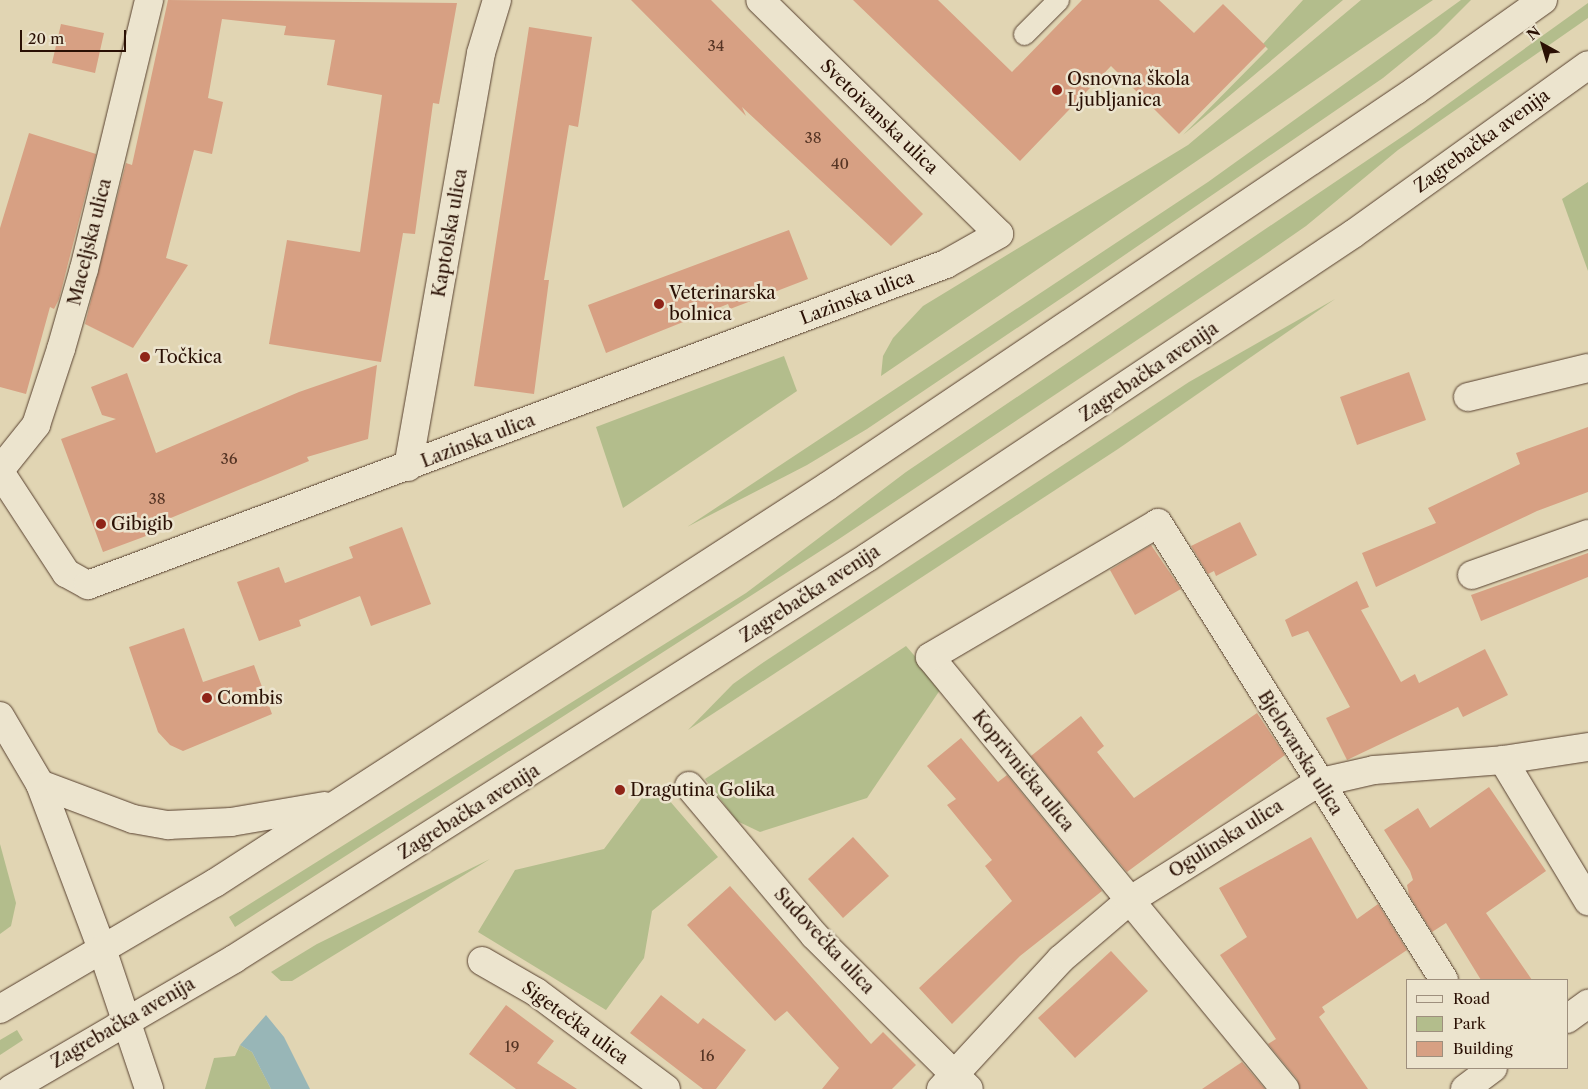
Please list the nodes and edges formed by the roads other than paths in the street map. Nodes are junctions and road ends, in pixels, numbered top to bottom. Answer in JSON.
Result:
{"nodes":[{"id":1,"x":149,"y":0,"type":"edge"},
{"id":2,"x":497,"y":0,"type":"edge"},
{"id":3,"x":760,"y":0,"type":"edge"},
{"id":4,"x":1058,"y":0,"type":"edge"},
{"id":5,"x":1542,"y":0,"type":"edge"},
{"id":6,"x":1024,"y":34,"type":"dead end"},
{"id":7,"x":1588,"y":65,"type":"edge"},
{"id":8,"x":999,"y":234,"type":"joint"},
{"id":9,"x":1588,"y":368,"type":"edge"},
{"id":10,"x":1468,"y":397,"type":"dead end"},
{"id":11,"x":408,"y":468,"type":"junction"},
{"id":12,"x":0,"y":471,"type":"edge"},
{"id":13,"x":1158,"y":523,"type":"joint"},
{"id":14,"x":1588,"y":534,"type":"edge"},
{"id":15,"x":1472,"y":575,"type":"dead end"},
{"id":16,"x":0,"y":716,"type":"edge"},
{"id":17,"x":1588,"y":747,"type":"edge"},
{"id":18,"x":1503,"y":760,"type":"junction"},
{"id":19,"x":1317,"y":782,"type":"junction"},
{"id":20,"x":40,"y":784,"type":"junction"},
{"id":21,"x":689,"y":786,"type":"dead end"},
{"id":22,"x":337,"y":804,"type":"junction"},
{"id":23,"x":1129,"y":901,"type":"junction"},
{"id":24,"x":1588,"y":901,"type":"edge"},
{"id":25,"x":102,"y":949,"type":"junction"},
{"id":26,"x":482,"y":961,"type":"dead end"},
{"id":27,"x":1443,"y":979,"type":"edge"},
{"id":28,"x":1588,"y":1004,"type":"edge"},
{"id":29,"x":0,"y":1008,"type":"edge"},
{"id":30,"x":1568,"y":1017,"type":"edge"},
{"id":31,"x":126,"y":1021,"type":"junction"},
{"id":32,"x":1492,"y":1069,"type":"edge"},
{"id":33,"x":954,"y":1084,"type":"edge"},
{"id":34,"x":11,"y":1089,"type":"edge"},
{"id":35,"x":149,"y":1089,"type":"edge"},
{"id":36,"x":666,"y":1089,"type":"edge"},
{"id":37,"x":1285,"y":1089,"type":"edge"},
{"id":38,"x":1465,"y":1089,"type":"edge"}],
"edges":[{"from":1,"to":12,"type":"street","name":"Maceljska ulica"},
{"from":2,"to":11,"type":"street","name":"Kaptolska ulica"},
{"from":3,"to":8,"type":"street","name":"Svetoivanska ulica"},
{"from":4,"to":6,"type":"lane"},
{"from":5,"to":22,"type":"street"},
{"from":7,"to":31,"type":"street","name":"Zagrebačka avenija"},
{"from":8,"to":11,"type":"street","name":"Lazinska ulica"},
{"from":9,"to":10,"type":"street"},
{"from":11,"to":12,"type":"street","name":"Lazinska ulica"},
{"from":13,"to":19,"type":"street","name":"Bjelovarska ulica"},
{"from":13,"to":23,"type":"street","name":"Koprivnička ulica"},
{"from":14,"to":15,"type":"street"},
{"from":16,"to":20,"type":"street"},
{"from":17,"to":18,"type":"street","name":"Ogulinska ulica"},
{"from":18,"to":19,"type":"street","name":"Ogulinska ulica"},
{"from":18,"to":24,"type":"street"},
{"from":19,"to":23,"type":"street","name":"Ogulinska ulica"},
{"from":19,"to":27,"type":"street","name":"Bjelovarska ulica"},
{"from":20,"to":22,"type":"street"},
{"from":20,"to":25,"type":"street"},
{"from":21,"to":33,"type":"street","name":"Sudovečka ulica"},
{"from":22,"to":25,"type":"street"},
{"from":23,"to":33,"type":"street","name":"Ogulinska ulica"},
{"from":23,"to":37,"type":"street","name":"Koprivnička ulica"},
{"from":25,"to":29,"type":"street"},
{"from":25,"to":31,"type":"street"},
{"from":26,"to":36,"type":"street","name":"Sigetečka ulica"},
{"from":28,"to":30,"type":"street"},
{"from":31,"to":34,"type":"street","name":"Zagrebačka avenija"},
{"from":31,"to":35,"type":"street"},
{"from":32,"to":38,"type":"street"}]}
